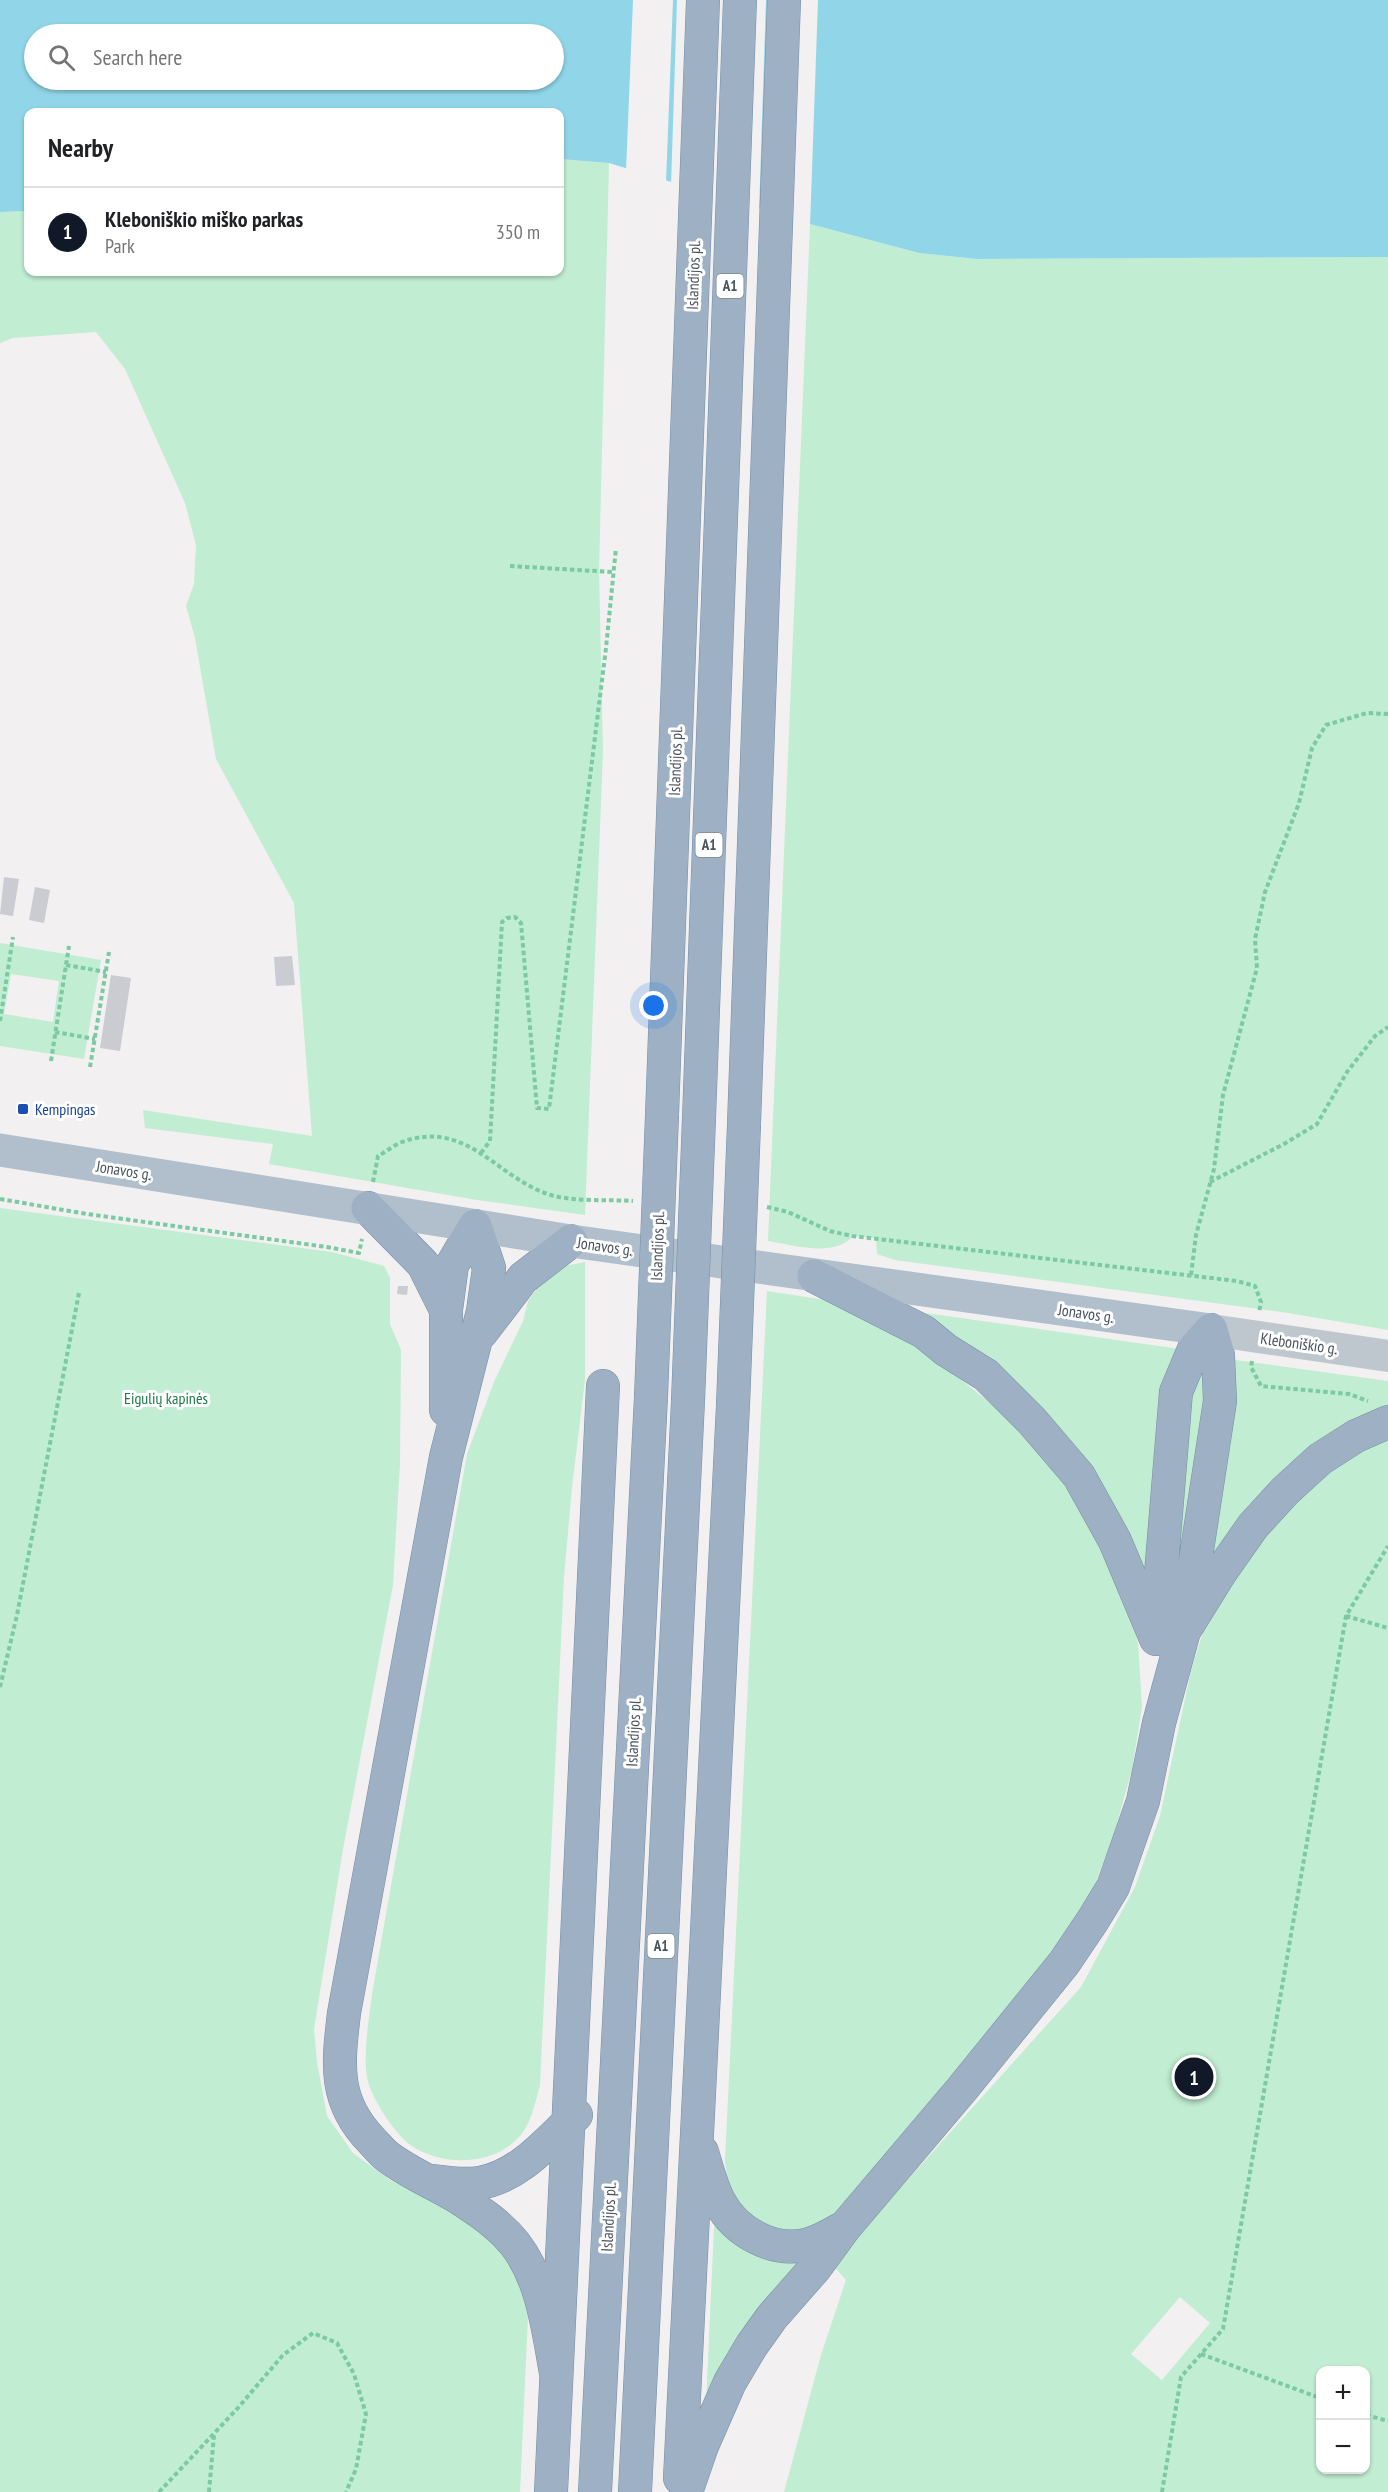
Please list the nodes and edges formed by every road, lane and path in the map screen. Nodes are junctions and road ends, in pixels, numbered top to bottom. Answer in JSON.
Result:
{"nodes":[{"id":1,"x":703,"y":0,"type":"edge"},
{"id":2,"x":740,"y":0,"type":"edge"},
{"id":3,"x":784,"y":0,"type":"edge"},
{"id":4,"x":616,"y":548,"type":"dead end"},
{"id":5,"x":510,"y":567,"type":"dead end"},
{"id":6,"x":612,"y":572,"type":"junction"},
{"id":7,"x":1388,"y":714,"type":"edge"},
{"id":8,"x":13,"y":937,"type":"dead end"},
{"id":9,"x":69,"y":946,"type":"dead end"},
{"id":10,"x":109,"y":952,"type":"dead end"},
{"id":11,"x":66,"y":965,"type":"junction"},
{"id":12,"x":106,"y":972,"type":"junction"},
{"id":13,"x":2,"y":991,"type":"edge"},
{"id":14,"x":0,"y":1021,"type":"edge"},
{"id":15,"x":1388,"y":1026,"type":"edge"},
{"id":16,"x":56,"y":1032,"type":"junction"},
{"id":17,"x":95,"y":1039,"type":"junction"},
{"id":18,"x":51,"y":1061,"type":"dead end"},
{"id":19,"x":90,"y":1067,"type":"dead end"},
{"id":20,"x":0,"y":1150,"type":"edge"},
{"id":21,"x":481,"y":1153,"type":"junction"},
{"id":22,"x":1209,"y":1182,"type":"junction"},
{"id":23,"x":0,"y":1199,"type":"edge"},
{"id":24,"x":640,"y":1201,"type":"dead end"},
{"id":25,"x":758,"y":1207,"type":"dead end"},
{"id":26,"x":368,"y":1208,"type":"junction"},
{"id":27,"x":475,"y":1226,"type":"junction"},
{"id":28,"x":571,"y":1241,"type":"junction"},
{"id":29,"x":1191,"y":1275,"type":"junction"},
{"id":30,"x":814,"y":1276,"type":"junction"},
{"id":31,"x":79,"y":1293,"type":"dead end"},
{"id":32,"x":446,"y":1310,"type":"junction"},
{"id":33,"x":1211,"y":1330,"type":"junction"},
{"id":34,"x":478,"y":1337,"type":"junction"},
{"id":35,"x":1255,"y":1337,"type":"junction"},
{"id":36,"x":1388,"y":1356,"type":"edge"},
{"id":37,"x":603,"y":1386,"type":"dead end"},
{"id":38,"x":1381,"y":1413,"type":"edge"},
{"id":39,"x":446,"y":1457,"type":"junction"},
{"id":40,"x":1388,"y":1546,"type":"edge"},
{"id":41,"x":1346,"y":1616,"type":"junction"},
{"id":42,"x":1388,"y":1628,"type":"edge"},
{"id":43,"x":1170,"y":1635,"type":"junction"},
{"id":44,"x":0,"y":1687,"type":"edge"},
{"id":45,"x":572,"y":2052,"type":"junction"},
{"id":46,"x":615,"y":2080,"type":"junction"},
{"id":47,"x":568,"y":2122,"type":"junction"},
{"id":48,"x":696,"y":2137,"type":"junction"},
{"id":49,"x":532,"y":2155,"type":"junction"},
{"id":50,"x":431,"y":2181,"type":"junction"},
{"id":51,"x":845,"y":2227,"type":"junction"},
{"id":52,"x":1201,"y":2354,"type":"junction"},
{"id":53,"x":556,"y":2373,"type":"junction"},
{"id":54,"x":1316,"y":2397,"type":"edge"},
{"id":55,"x":1370,"y":2416,"type":"edge"},
{"id":56,"x":1388,"y":2421,"type":"edge"},
{"id":57,"x":214,"y":2434,"type":"junction"},
{"id":58,"x":159,"y":2492,"type":"edge"},
{"id":59,"x":209,"y":2492,"type":"edge"},
{"id":60,"x":346,"y":2492,"type":"edge"},
{"id":61,"x":551,"y":2492,"type":"edge"},
{"id":62,"x":595,"y":2492,"type":"edge"},
{"id":63,"x":635,"y":2492,"type":"edge"},
{"id":64,"x":679,"y":2492,"type":"edge"},
{"id":65,"x":686,"y":2492,"type":"edge"},
{"id":66,"x":1162,"y":2492,"type":"edge"}],
"edges":[{"from":1,"to":46,"type":"highway","name":"Islandijos pl.","number":"A1","bridge":true},
{"from":2,"to":63,"type":"highway","number":"A1","bridge":true},
{"from":3,"to":48,"type":"highway","bridge":true},
{"from":4,"to":6,"type":"path"},
{"from":5,"to":6,"type":"path"},
{"from":6,"to":21,"type":"path"},
{"from":7,"to":22,"type":"path"},
{"from":8,"to":13,"type":"path"},
{"from":9,"to":11,"type":"path"},
{"from":10,"to":12,"type":"path"},
{"from":11,"to":12,"type":"path"},
{"from":11,"to":16,"type":"path"},
{"from":12,"to":17,"type":"path"},
{"from":13,"to":14,"type":"path"},
{"from":15,"to":22,"type":"path"},
{"from":16,"to":17,"type":"path"},
{"from":16,"to":18,"type":"path"},
{"from":17,"to":19,"type":"path"},
{"from":20,"to":26,"type":"main road","name":"Jonavos g."},
{"from":21,"to":24,"type":"path"},
{"from":21,"to":26,"type":"path"},
{"from":22,"to":29,"type":"path"},
{"from":23,"to":26,"type":"path"},
{"from":25,"to":29,"type":"path"},
{"from":26,"to":27,"type":"main road","name":"Jonavos g."},
{"from":26,"to":32,"type":"highway"},
{"from":27,"to":28,"type":"main road","name":"Jonavos g."},
{"from":27,"to":32,"type":"highway"},
{"from":27,"to":34,"type":"highway"},
{"from":28,"to":30,"type":"main road","name":"Jonavos g."},
{"from":28,"to":34,"type":"highway"},
{"from":29,"to":35,"type":"path"},
{"from":30,"to":33,"type":"main road","name":"Jonavos g."},
{"from":30,"to":43,"type":"highway"},
{"from":31,"to":44,"type":"path"},
{"from":32,"to":39,"type":"highway"},
{"from":33,"to":35,"type":"street","name":"Kleboniškio g."},
{"from":33,"to":43,"type":"highway"},
{"from":33,"to":43,"type":"highway"},
{"from":34,"to":39,"type":"highway"},
{"from":35,"to":36,"type":"street","name":"Kleboniškio g."},
{"from":35,"to":38,"type":"path"},
{"from":37,"to":45,"type":"highway"},
{"from":38,"to":43,"type":"highway"},
{"from":39,"to":50,"type":"highway"},
{"from":40,"to":41,"type":"path"},
{"from":41,"to":42,"type":"path"},
{"from":41,"to":52,"type":"path"},
{"from":43,"to":51,"type":"highway"},
{"from":45,"to":47,"type":"highway"},
{"from":45,"to":49,"type":"highway"},
{"from":46,"to":47,"type":"highway"},
{"from":46,"to":62,"type":"highway","name":"Islandijos pl.","number":"A1"},
{"from":47,"to":49,"type":"highway"},
{"from":47,"to":53,"type":"highway"},
{"from":48,"to":51,"type":"highway"},
{"from":48,"to":64,"type":"highway"},
{"from":49,"to":50,"type":"highway"},
{"from":50,"to":53,"type":"highway"},
{"from":51,"to":65,"type":"highway"},
{"from":52,"to":54,"type":"path"},
{"from":52,"to":66,"type":"path"},
{"from":53,"to":61,"type":"highway"},
{"from":55,"to":56,"type":"path"},
{"from":57,"to":58,"type":"path"},
{"from":57,"to":59,"type":"path"},
{"from":57,"to":60,"type":"path"}]}
